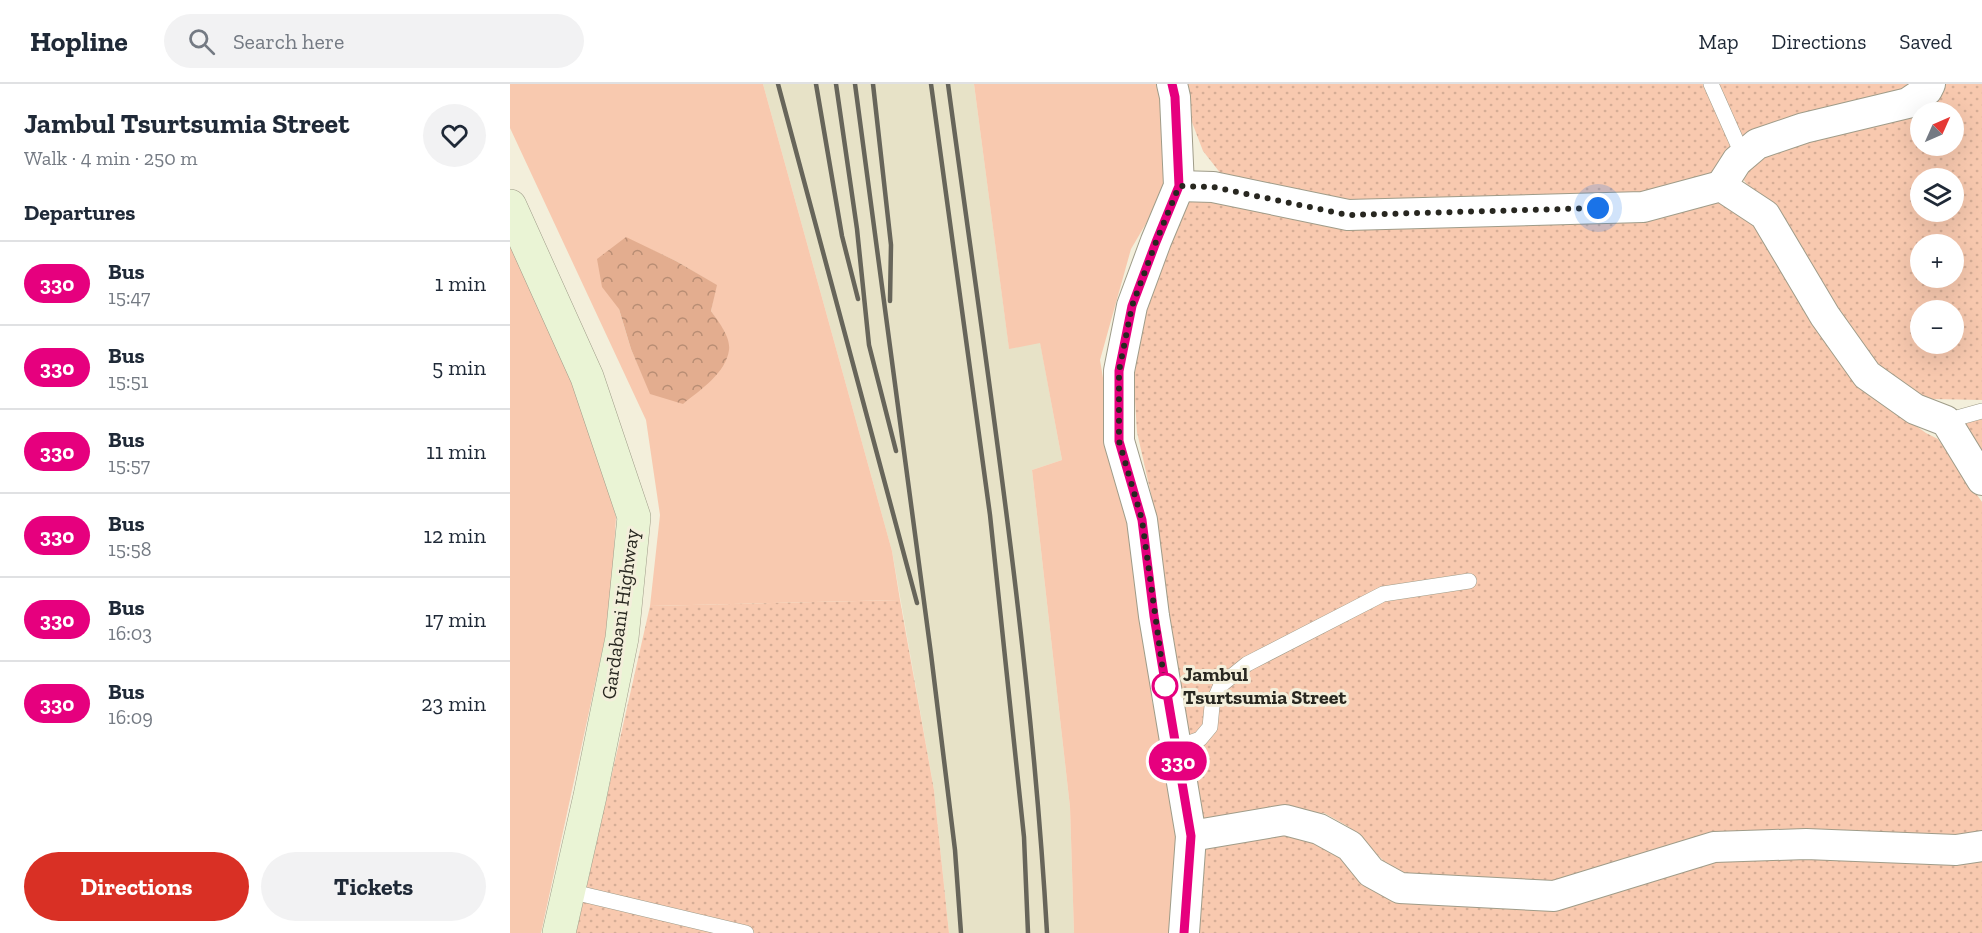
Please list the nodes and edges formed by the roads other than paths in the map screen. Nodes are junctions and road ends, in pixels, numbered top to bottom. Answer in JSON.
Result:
{"nodes":[{"id":1,"x":1172,"y":84,"type":"edge"},
{"id":2,"x":1711,"y":84,"type":"edge"},
{"id":3,"x":1930,"y":84,"type":"edge"},
{"id":4,"x":1743,"y":156,"type":"junction"},
{"id":5,"x":1179,"y":186,"type":"junction"},
{"id":6,"x":1721,"y":186,"type":"junction"},
{"id":7,"x":510,"y":206,"type":"edge"},
{"id":8,"x":1982,"y":411,"type":"edge"},
{"id":9,"x":1946,"y":421,"type":"junction"},
{"id":10,"x":1982,"y":480,"type":"edge"},
{"id":11,"x":1469,"y":580,"type":"dead end"},
{"id":12,"x":1175,"y":748,"type":"junction"},
{"id":13,"x":1191,"y":836,"type":"junction"},
{"id":14,"x":1982,"y":846,"type":"edge"},
{"id":15,"x":568,"y":891,"type":"junction"},
{"id":16,"x":559,"y":933,"type":"edge"},
{"id":17,"x":746,"y":933,"type":"edge"},
{"id":18,"x":1184,"y":933,"type":"edge"}],
"edges":[{"from":1,"to":5,"type":"street"},
{"from":2,"to":4,"type":"lane"},
{"from":3,"to":4,"type":"street"},
{"from":4,"to":6,"type":"street"},
{"from":5,"to":6,"type":"street"},
{"from":5,"to":12,"type":"street"},
{"from":6,"to":9,"type":"street"},
{"from":7,"to":15,"type":"main road","name":"Gardabani Highway"},
{"from":8,"to":9,"type":"lane"},
{"from":9,"to":10,"type":"street"},
{"from":11,"to":12,"type":"lane"},
{"from":12,"to":13,"type":"street"},
{"from":13,"to":14,"type":"street"},
{"from":13,"to":18,"type":"street"},
{"from":15,"to":16,"type":"main road","name":"Gardabani Highway"},
{"from":15,"to":17,"type":"lane"}]}
